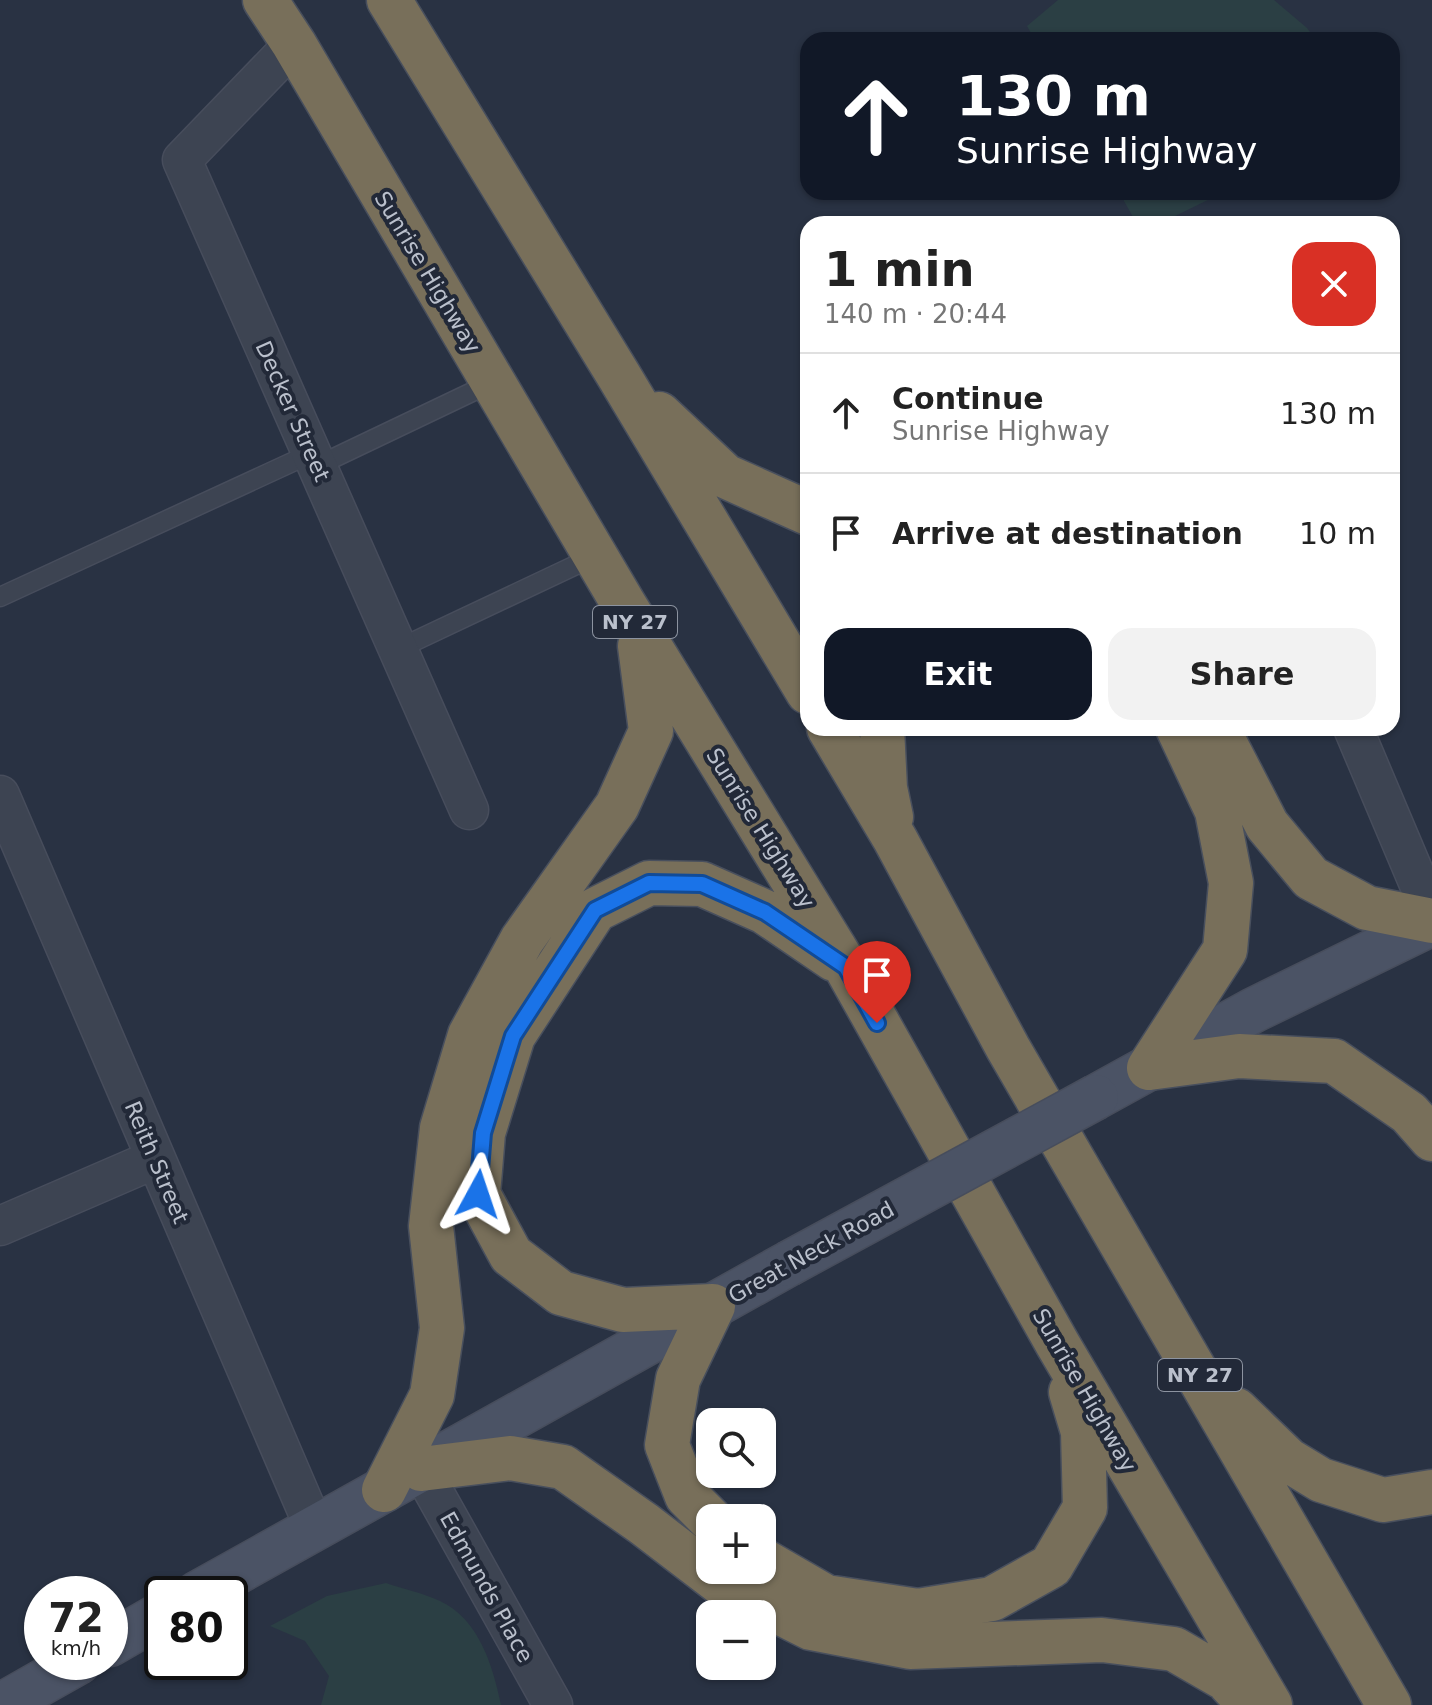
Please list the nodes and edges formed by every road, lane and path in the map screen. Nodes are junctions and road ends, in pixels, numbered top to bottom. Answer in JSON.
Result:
{"nodes":[{"id":1,"x":265,"y":0,"type":"edge"},
{"id":2,"x":389,"y":0,"type":"edge"},
{"id":3,"x":294,"y":44,"type":"junction"},
{"id":4,"x":619,"y":376,"type":"junction"},
{"id":5,"x":493,"y":382,"type":"junction"},
{"id":6,"x":314,"y":460,"type":"junction"},
{"id":7,"x":800,"y":509,"type":"edge"},
{"id":8,"x":595,"y":556,"type":"junction"},
{"id":9,"x":0,"y":597,"type":"edge"},
{"id":10,"x":623,"y":603,"type":"junction"},
{"id":11,"x":398,"y":649,"type":"junction"},
{"id":12,"x":800,"y":679,"type":"edge"},
{"id":13,"x":834,"y":736,"type":"edge"},
{"id":14,"x":882,"y":736,"type":"edge"},
{"id":15,"x":1182,"y":736,"type":"edge"},
{"id":16,"x":1221,"y":736,"type":"edge"},
{"id":17,"x":1356,"y":736,"type":"edge"},
{"id":18,"x":0,"y":795,"type":"edge"},
{"id":19,"x":469,"y":810,"type":"dead end"},
{"id":20,"x":895,"y":839,"type":"junction"},
{"id":21,"x":1432,"y":915,"type":"edge"},
{"id":22,"x":1432,"y":922,"type":"edge"},
{"id":23,"x":846,"y":967,"type":"junction"},
{"id":24,"x":1149,"y":1068,"type":"junction"},
{"id":25,"x":1432,"y":1139,"type":"edge"},
{"id":26,"x":155,"y":1159,"type":"junction"},
{"id":27,"x":0,"y":1226,"type":"edge"},
{"id":28,"x":713,"y":1306,"type":"junction"},
{"id":29,"x":1057,"y":1343,"type":"junction"},
{"id":30,"x":1201,"y":1377,"type":"junction"},
{"id":31,"x":403,"y":1480,"type":"junction"},
{"id":32,"x":1432,"y":1492,"type":"edge"},
{"id":33,"x":696,"y":1505,"type":"edge"},
{"id":34,"x":314,"y":1527,"type":"junction"},
{"id":35,"x":776,"y":1568,"type":"edge"},
{"id":36,"x":228,"y":1576,"type":"edge"},
{"id":37,"x":46,"y":1680,"type":"edge"},
{"id":38,"x":2,"y":1705,"type":"edge"},
{"id":39,"x":553,"y":1705,"type":"edge"},
{"id":40,"x":1250,"y":1705,"type":"edge"},
{"id":41,"x":1270,"y":1705,"type":"edge"},
{"id":42,"x":1389,"y":1705,"type":"edge"}],
"edges":[{"from":1,"to":3,"type":"highway","name":"Sunrise Highway","number":"NY 27"},
{"from":2,"to":4,"type":"highway"},
{"from":3,"to":5,"type":"highway","name":"Sunrise Highway","number":"NY 27"},
{"from":3,"to":6,"type":"street","name":"Decker Street"},
{"from":4,"to":7,"type":"highway"},
{"from":4,"to":12,"type":"highway"},
{"from":5,"to":6,"type":"lane"},
{"from":5,"to":8,"type":"highway","name":"Sunrise Highway","number":"NY 27"},
{"from":6,"to":9,"type":"lane"},
{"from":6,"to":11,"type":"street","name":"Decker Street"},
{"from":8,"to":10,"type":"highway","name":"Sunrise Highway","number":"NY 27"},
{"from":8,"to":11,"type":"lane"},
{"from":10,"to":23,"type":"highway","name":"Sunrise Highway","number":"NY 27"},
{"from":10,"to":31,"type":"highway"},
{"from":11,"to":19,"type":"street","name":"Decker Street"},
{"from":13,"to":20,"type":"highway","number":"NY 27"},
{"from":14,"to":20,"type":"highway"},
{"from":15,"to":24,"type":"highway"},
{"from":16,"to":22,"type":"highway"},
{"from":17,"to":21,"type":"street"},
{"from":18,"to":26,"type":"street","name":"Reith Street"},
{"from":20,"to":30,"type":"highway","number":"NY 27"},
{"from":22,"to":24,"type":"main road","name":"Great Neck Road"},
{"from":23,"to":28,"type":"highway"},
{"from":23,"to":29,"type":"highway","name":"Sunrise Highway","number":"NY 27"},
{"from":24,"to":25,"type":"highway"},
{"from":24,"to":28,"type":"main road","name":"Great Neck Road","bridge":true},
{"from":26,"to":27,"type":"street"},
{"from":26,"to":34,"type":"street","name":"Reith Street"},
{"from":28,"to":31,"type":"main road","name":"Great Neck Road"},
{"from":28,"to":33,"type":"highway"},
{"from":29,"to":35,"type":"highway"},
{"from":29,"to":41,"type":"highway","name":"Sunrise Highway","number":"NY 27"},
{"from":30,"to":32,"type":"highway"},
{"from":30,"to":42,"type":"highway","number":"NY 27"},
{"from":31,"to":34,"type":"main road","name":"Great Neck Road"},
{"from":31,"to":39,"type":"street","name":"Edmunds Place"},
{"from":31,"to":40,"type":"highway"},
{"from":34,"to":36,"type":"main road","name":"Great Neck Road"},
{"from":37,"to":38,"type":"main road"}]}
